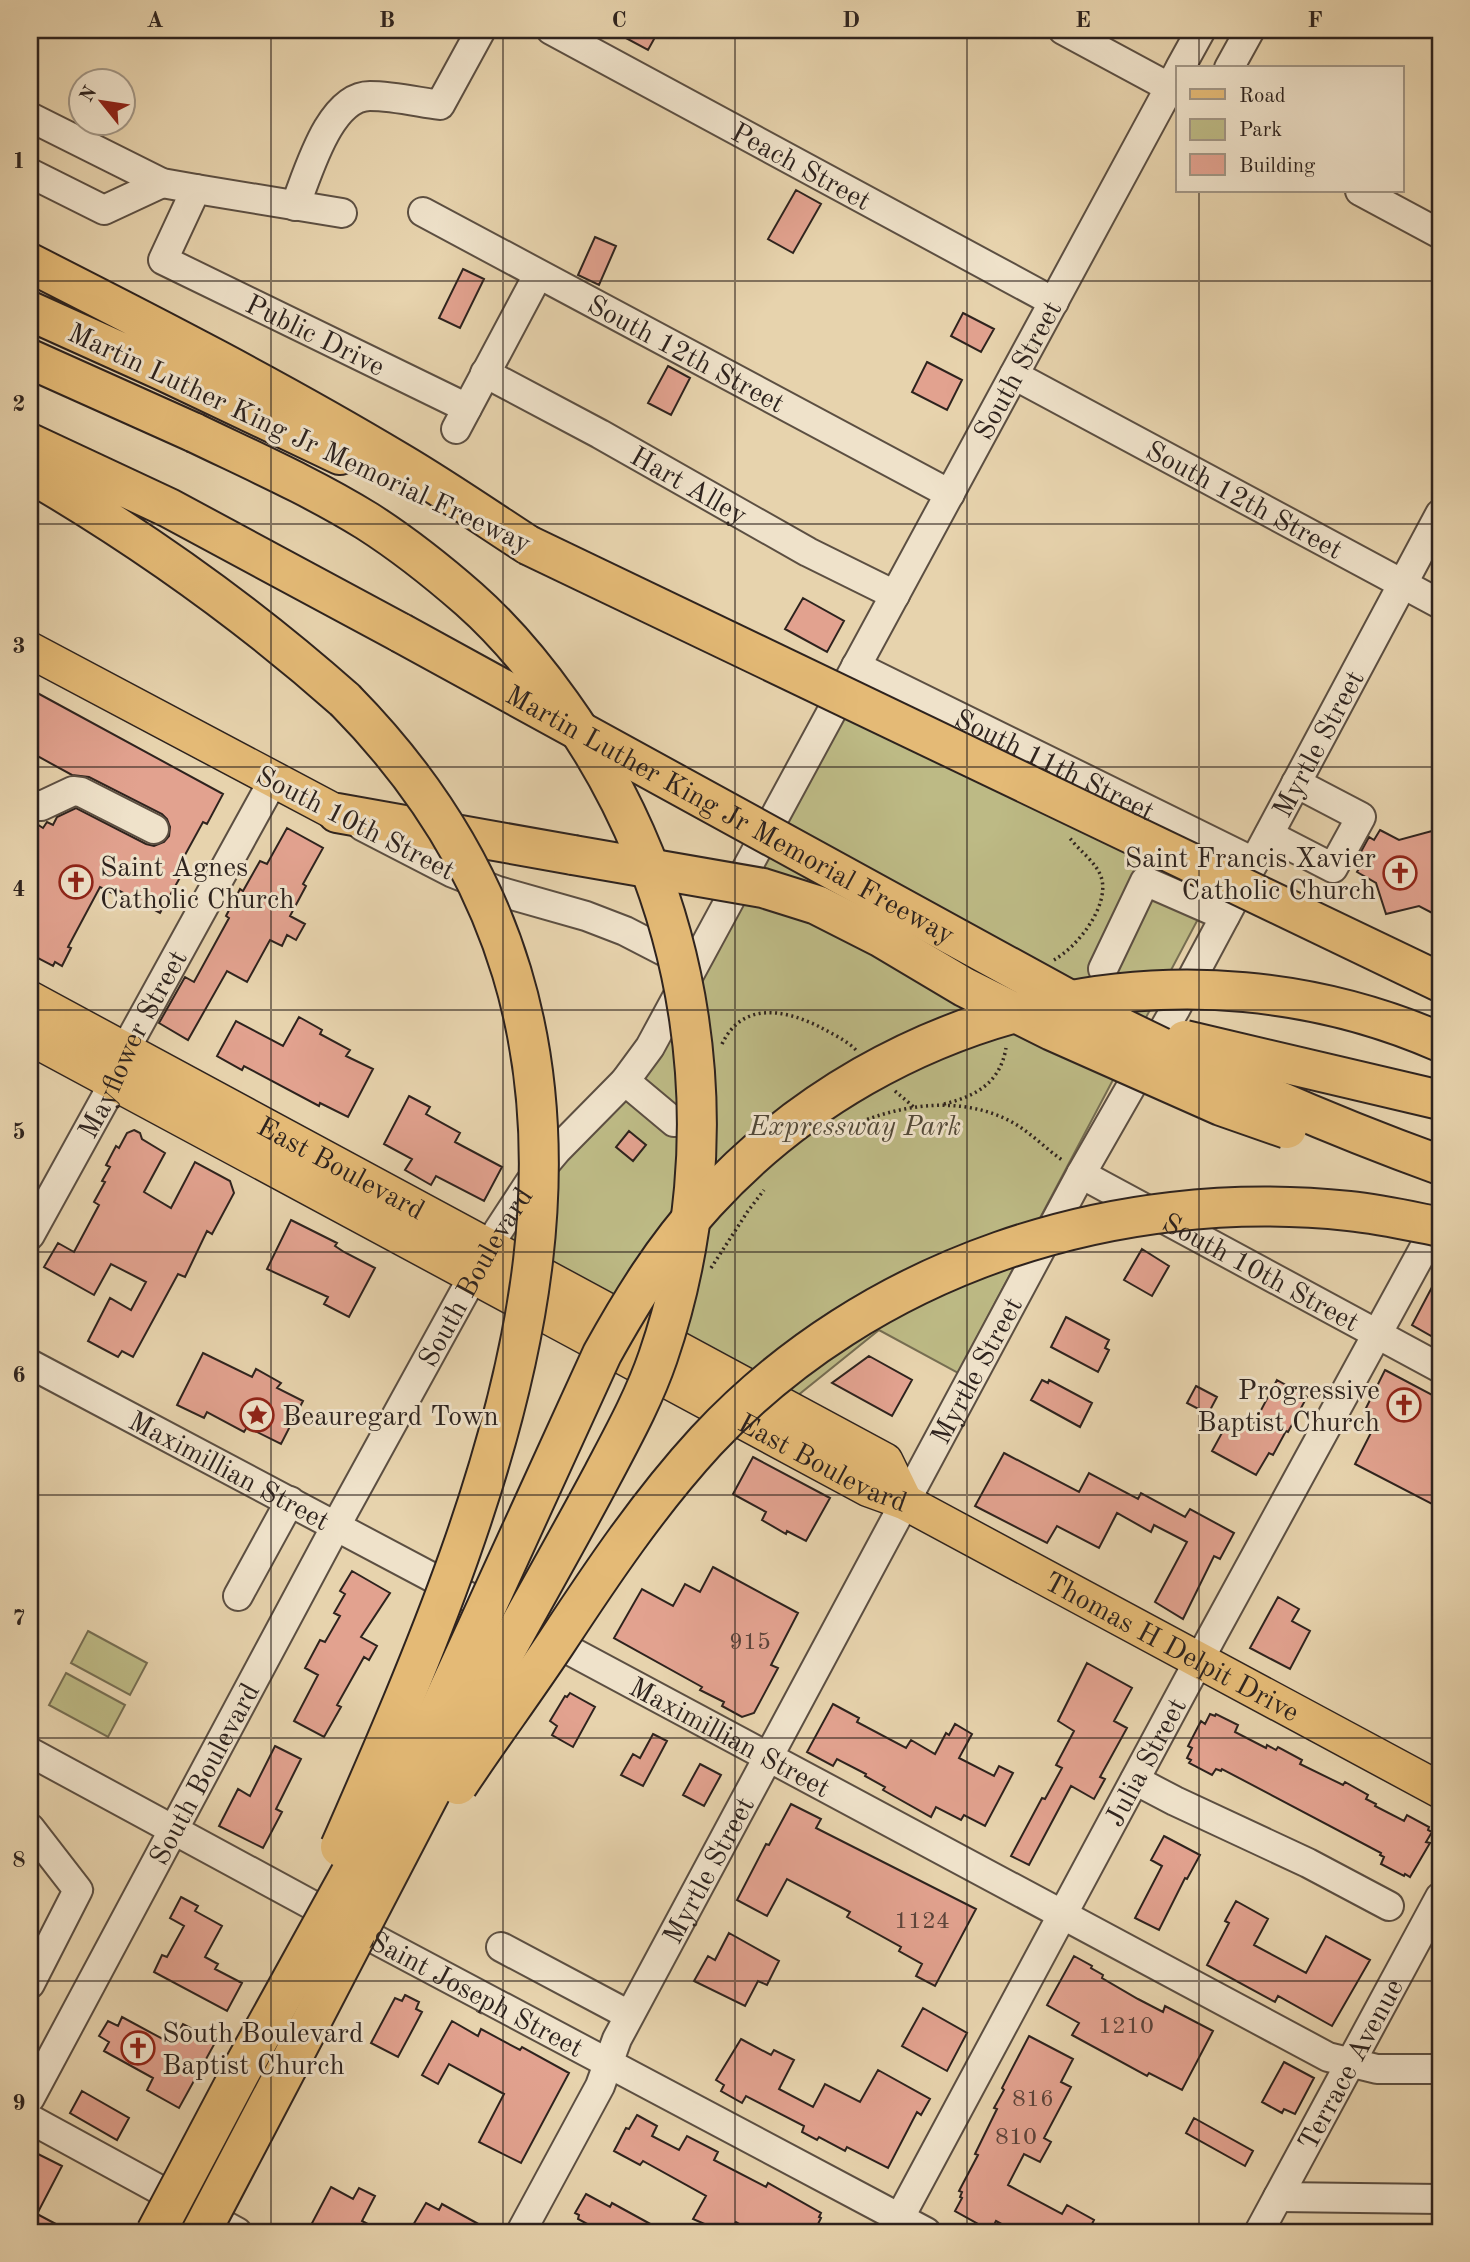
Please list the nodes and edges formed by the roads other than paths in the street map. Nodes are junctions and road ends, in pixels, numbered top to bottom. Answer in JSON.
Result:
{"nodes":[{"id":1,"x":481,"y":30,"type":"edge"},
{"id":2,"x":551,"y":30,"type":"edge"},
{"id":3,"x":1062,"y":30,"type":"edge"},
{"id":4,"x":1201,"y":30,"type":"edge"},
{"id":5,"x":1250,"y":30,"type":"edge"},
{"id":6,"x":1183,"y":66,"type":"edge"},
{"id":7,"x":1230,"y":66,"type":"edge"},
{"id":8,"x":1176,"y":80,"type":"edge"},
{"id":9,"x":30,"y":117,"type":"edge"},
{"id":10,"x":30,"y":173,"type":"edge"},
{"id":11,"x":162,"y":183,"type":"junction"},
{"id":12,"x":196,"y":189,"type":"junction"},
{"id":13,"x":1362,"y":192,"type":"edge"},
{"id":14,"x":295,"y":205,"type":"junction"},
{"id":15,"x":423,"y":212,"type":"dead end"},
{"id":16,"x":342,"y":213,"type":"dead end"},
{"id":17,"x":1440,"y":234,"type":"edge"},
{"id":18,"x":30,"y":263,"type":"edge"},
{"id":19,"x":538,"y":275,"type":"junction"},
{"id":20,"x":1054,"y":302,"type":"junction"},
{"id":21,"x":30,"y":311,"type":"edge"},
{"id":22,"x":30,"y":359,"type":"edge"},
{"id":23,"x":485,"y":373,"type":"junction"},
{"id":24,"x":1014,"y":375,"type":"junction"},
{"id":25,"x":30,"y":443,"type":"edge"},
{"id":26,"x":394,"y":470,"type":"junction"},
{"id":27,"x":30,"y":473,"type":"edge"},
{"id":28,"x":950,"y":494,"type":"junction"},
{"id":29,"x":1440,"y":514,"type":"edge"},
{"id":30,"x":1402,"y":584,"type":"junction"},
{"id":31,"x":895,"y":595,"type":"junction"},
{"id":32,"x":1440,"y":604,"type":"edge"},
{"id":33,"x":30,"y":650,"type":"edge"},
{"id":34,"x":856,"y":666,"type":"junction"},
{"id":35,"x":274,"y":779,"type":"junction"},
{"id":36,"x":1296,"y":783,"type":"junction"},
{"id":37,"x":30,"y":803,"type":"edge"},
{"id":38,"x":338,"y":813,"type":"junction"},
{"id":39,"x":154,"y":829,"type":"dead end"},
{"id":40,"x":1269,"y":835,"type":"junction"},
{"id":41,"x":1254,"y":862,"type":"junction"},
{"id":42,"x":1225,"y":916,"type":"junction"},
{"id":43,"x":694,"y":967,"type":"junction"},
{"id":44,"x":1103,"y":969,"type":"dead end"},
{"id":45,"x":1440,"y":982,"type":"edge"},
{"id":46,"x":30,"y":999,"type":"edge"},
{"id":47,"x":30,"y":1037,"type":"edge"},
{"id":48,"x":1141,"y":1038,"type":"junction"},
{"id":49,"x":1440,"y":1042,"type":"edge"},
{"id":50,"x":126,"y":1051,"type":"junction"},
{"id":51,"x":625,"y":1081,"type":"junction"},
{"id":52,"x":113,"y":1082,"type":"junction"},
{"id":53,"x":1440,"y":1100,"type":"edge"},
{"id":54,"x":674,"y":1122,"type":"dead end"},
{"id":55,"x":1440,"y":1165,"type":"edge"},
{"id":56,"x":1081,"y":1174,"type":"junction"},
{"id":57,"x":1440,"y":1219,"type":"edge"},
{"id":58,"x":1440,"y":1227,"type":"edge"},
{"id":59,"x":30,"y":1235,"type":"edge"},
{"id":60,"x":481,"y":1261,"type":"junction"},
{"id":61,"x":1377,"y":1334,"type":"junction"},
{"id":62,"x":30,"y":1364,"type":"edge"},
{"id":63,"x":1440,"y":1368,"type":"edge"},
{"id":64,"x":290,"y":1501,"type":"junction"},
{"id":65,"x":905,"y":1502,"type":"junction"},
{"id":66,"x":337,"y":1525,"type":"junction"},
{"id":67,"x":238,"y":1596,"type":"dead end"},
{"id":68,"x":1199,"y":1660,"type":"junction"},
{"id":69,"x":30,"y":1752,"type":"edge"},
{"id":70,"x":768,"y":1757,"type":"junction"},
{"id":71,"x":1135,"y":1780,"type":"junction"},
{"id":72,"x":1440,"y":1790,"type":"edge"},
{"id":73,"x":173,"y":1830,"type":"junction"},
{"id":74,"x":32,"y":1837,"type":"edge"},
{"id":75,"x":1440,"y":1897,"type":"edge"},
{"id":76,"x":1389,"y":1906,"type":"dead end"},
{"id":77,"x":1063,"y":1916,"type":"junction"},
{"id":78,"x":501,"y":1947,"type":"dead end"},
{"id":79,"x":333,"y":1982,"type":"junction"},
{"id":80,"x":30,"y":1984,"type":"edge"},
{"id":81,"x":629,"y":2015,"type":"junction"},
{"id":82,"x":608,"y":2063,"type":"junction"},
{"id":83,"x":1351,"y":2063,"type":"junction"},
{"id":84,"x":1440,"y":2069,"type":"edge"},
{"id":85,"x":240,"y":2073,"type":"junction"},
{"id":86,"x":32,"y":2091,"type":"edge"},
{"id":87,"x":30,"y":2119,"type":"edge"},
{"id":88,"x":1278,"y":2197,"type":"junction"},
{"id":89,"x":1440,"y":2199,"type":"edge"},
{"id":90,"x":896,"y":2225,"type":"edge"},
{"id":91,"x":156,"y":2232,"type":"edge"},
{"id":92,"x":201,"y":2232,"type":"edge"},
{"id":93,"x":237,"y":2232,"type":"edge"},
{"id":94,"x":521,"y":2232,"type":"edge"},
{"id":95,"x":926,"y":2232,"type":"edge"},
{"id":96,"x":1259,"y":2232,"type":"edge"}],
"edges":[{"from":1,"to":14,"type":"street"},
{"from":2,"to":20,"type":"street","name":"Peach Street"},
{"from":3,"to":8,"type":"street"},
{"from":4,"to":6,"type":"street","name":"South Street"},
{"from":5,"to":7,"type":"street"},
{"from":8,"to":20,"type":"street","name":"South Street"},
{"from":9,"to":11,"type":"street"},
{"from":10,"to":11,"type":"street"},
{"from":11,"to":12,"type":"street"},
{"from":12,"to":14,"type":"street"},
{"from":12,"to":23,"type":"street","name":"Public Drive"},
{"from":13,"to":17,"type":"street"},
{"from":14,"to":16,"type":"street"},
{"from":15,"to":19,"type":"street","name":"South 12th Street"},
{"from":18,"to":26,"type":"highway"},
{"from":19,"to":23,"type":"street"},
{"from":19,"to":28,"type":"street","name":"South 12th Street"},
{"from":20,"to":24,"type":"street","name":"South Street"},
{"from":21,"to":26,"type":"highway","name":"Martin Luther King Jr Memorial Freeway"},
{"from":22,"to":79,"type":"highway","bridge":true},
{"from":23,"to":31,"type":"street","name":"Hart Alley"},
{"from":24,"to":28,"type":"street","name":"South Street"},
{"from":24,"to":30,"type":"street","name":"South 12th Street"},
{"from":25,"to":48,"type":"highway","name":"Martin Luther King Jr Memorial Freeway","bridge":true},
{"from":26,"to":45,"type":"highway","name":"Martin Luther King Jr Memorial Freeway","bridge":true},
{"from":27,"to":85,"type":"highway","bridge":true},
{"from":28,"to":31,"type":"street","name":"South Street"},
{"from":29,"to":30,"type":"street","name":"Myrtle Street"},
{"from":30,"to":32,"type":"street","name":"South 12th Street"},
{"from":30,"to":36,"type":"street","name":"Myrtle Street"},
{"from":31,"to":34,"type":"street","name":"South Street"},
{"from":33,"to":35,"type":"main road","name":"South 10th Street"},
{"from":34,"to":41,"type":"street","name":"South 11th Street"},
{"from":34,"to":43,"type":"street","name":"South Boulevard"},
{"from":35,"to":38,"type":"main road","name":"South 10th Street"},
{"from":35,"to":50,"type":"street","name":"Mayflower Street"},
{"from":36,"to":40,"type":"street","name":"Myrtle Street"},
{"from":36,"to":40,"type":"street"},
{"from":37,"to":39,"type":"street"},
{"from":38,"to":43,"type":"street","name":"South 10th Street"},
{"from":38,"to":55,"type":"highway","bridge":true},
{"from":40,"to":41,"type":"street","name":"Myrtle Street"},
{"from":41,"to":42,"type":"street","name":"Myrtle Street"},
{"from":42,"to":44,"type":"street"},
{"from":42,"to":56,"type":"street","name":"Myrtle Street"},
{"from":43,"to":51,"type":"street","name":"South Boulevard"},
{"from":46,"to":50,"type":"main road","name":"East Boulevard"},
{"from":47,"to":52,"type":"main road","name":"East Boulevard"},
{"from":48,"to":53,"type":"highway","bridge":true},
{"from":48,"to":55,"type":"highway","name":"Martin Luther King Jr Memorial Freeway","bridge":true},
{"from":49,"to":85,"type":"highway","bridge":true},
{"from":50,"to":52,"type":"street","name":"Mayflower Street"},
{"from":50,"to":60,"type":"main road","name":"East Boulevard"},
{"from":51,"to":54,"type":"street"},
{"from":51,"to":60,"type":"street","name":"South Boulevard"},
{"from":52,"to":59,"type":"street","name":"Mayflower Street"},
{"from":52,"to":60,"type":"main road","name":"East Boulevard"},
{"from":56,"to":61,"type":"street","name":"South 10th Street"},
{"from":56,"to":65,"type":"street","name":"Myrtle Street"},
{"from":57,"to":61,"type":"street","name":"Julia Street"},
{"from":58,"to":79,"type":"highway","bridge":true},
{"from":60,"to":65,"type":"main road","name":"East Boulevard"},
{"from":60,"to":66,"type":"street","name":"South Boulevard"},
{"from":61,"to":63,"type":"street","name":"South 10th Street"},
{"from":61,"to":68,"type":"street","name":"Julia Street"},
{"from":62,"to":64,"type":"street","name":"Maximillian Street"},
{"from":64,"to":66,"type":"street","name":"Maximillian Street"},
{"from":64,"to":67,"type":"street"},
{"from":65,"to":68,"type":"main road","name":"Thomas H Delpit Drive"},
{"from":65,"to":70,"type":"street","name":"Myrtle Street"},
{"from":66,"to":70,"type":"street","name":"Maximillian Street"},
{"from":66,"to":73,"type":"street","name":"South Boulevard"},
{"from":68,"to":71,"type":"street","name":"Julia Street"},
{"from":68,"to":72,"type":"main road","name":"Thomas H Delpit Drive"},
{"from":69,"to":73,"type":"street","name":"Saint Joseph Street"},
{"from":70,"to":77,"type":"street","name":"Maximillian Street"},
{"from":70,"to":81,"type":"street","name":"Myrtle Street"},
{"from":71,"to":76,"type":"street"},
{"from":71,"to":77,"type":"street","name":"Julia Street"},
{"from":73,"to":82,"type":"street","name":"Saint Joseph Street"},
{"from":73,"to":86,"type":"street","name":"South Boulevard"},
{"from":74,"to":80,"type":"street"},
{"from":75,"to":83,"type":"street","name":"Terrace Avenue"},
{"from":77,"to":83,"type":"street","name":"Maximillian Street"},
{"from":77,"to":90,"type":"street","name":"Julia Street"},
{"from":78,"to":81,"type":"street"},
{"from":79,"to":92,"type":"highway","bridge":true},
{"from":81,"to":82,"type":"street","name":"Myrtle Street"},
{"from":82,"to":90,"type":"street","name":"Saint Joseph Street"},
{"from":82,"to":94,"type":"street","name":"Myrtle Street"},
{"from":83,"to":84,"type":"street","name":"Maximillian Street"},
{"from":83,"to":88,"type":"street","name":"Terrace Avenue"},
{"from":85,"to":91,"type":"highway","bridge":true},
{"from":87,"to":93,"type":"street"},
{"from":88,"to":89,"type":"street"},
{"from":88,"to":96,"type":"street","name":"Terrace Avenue"},
{"from":90,"to":95,"type":"street","name":"Saint Joseph Street"}]}
